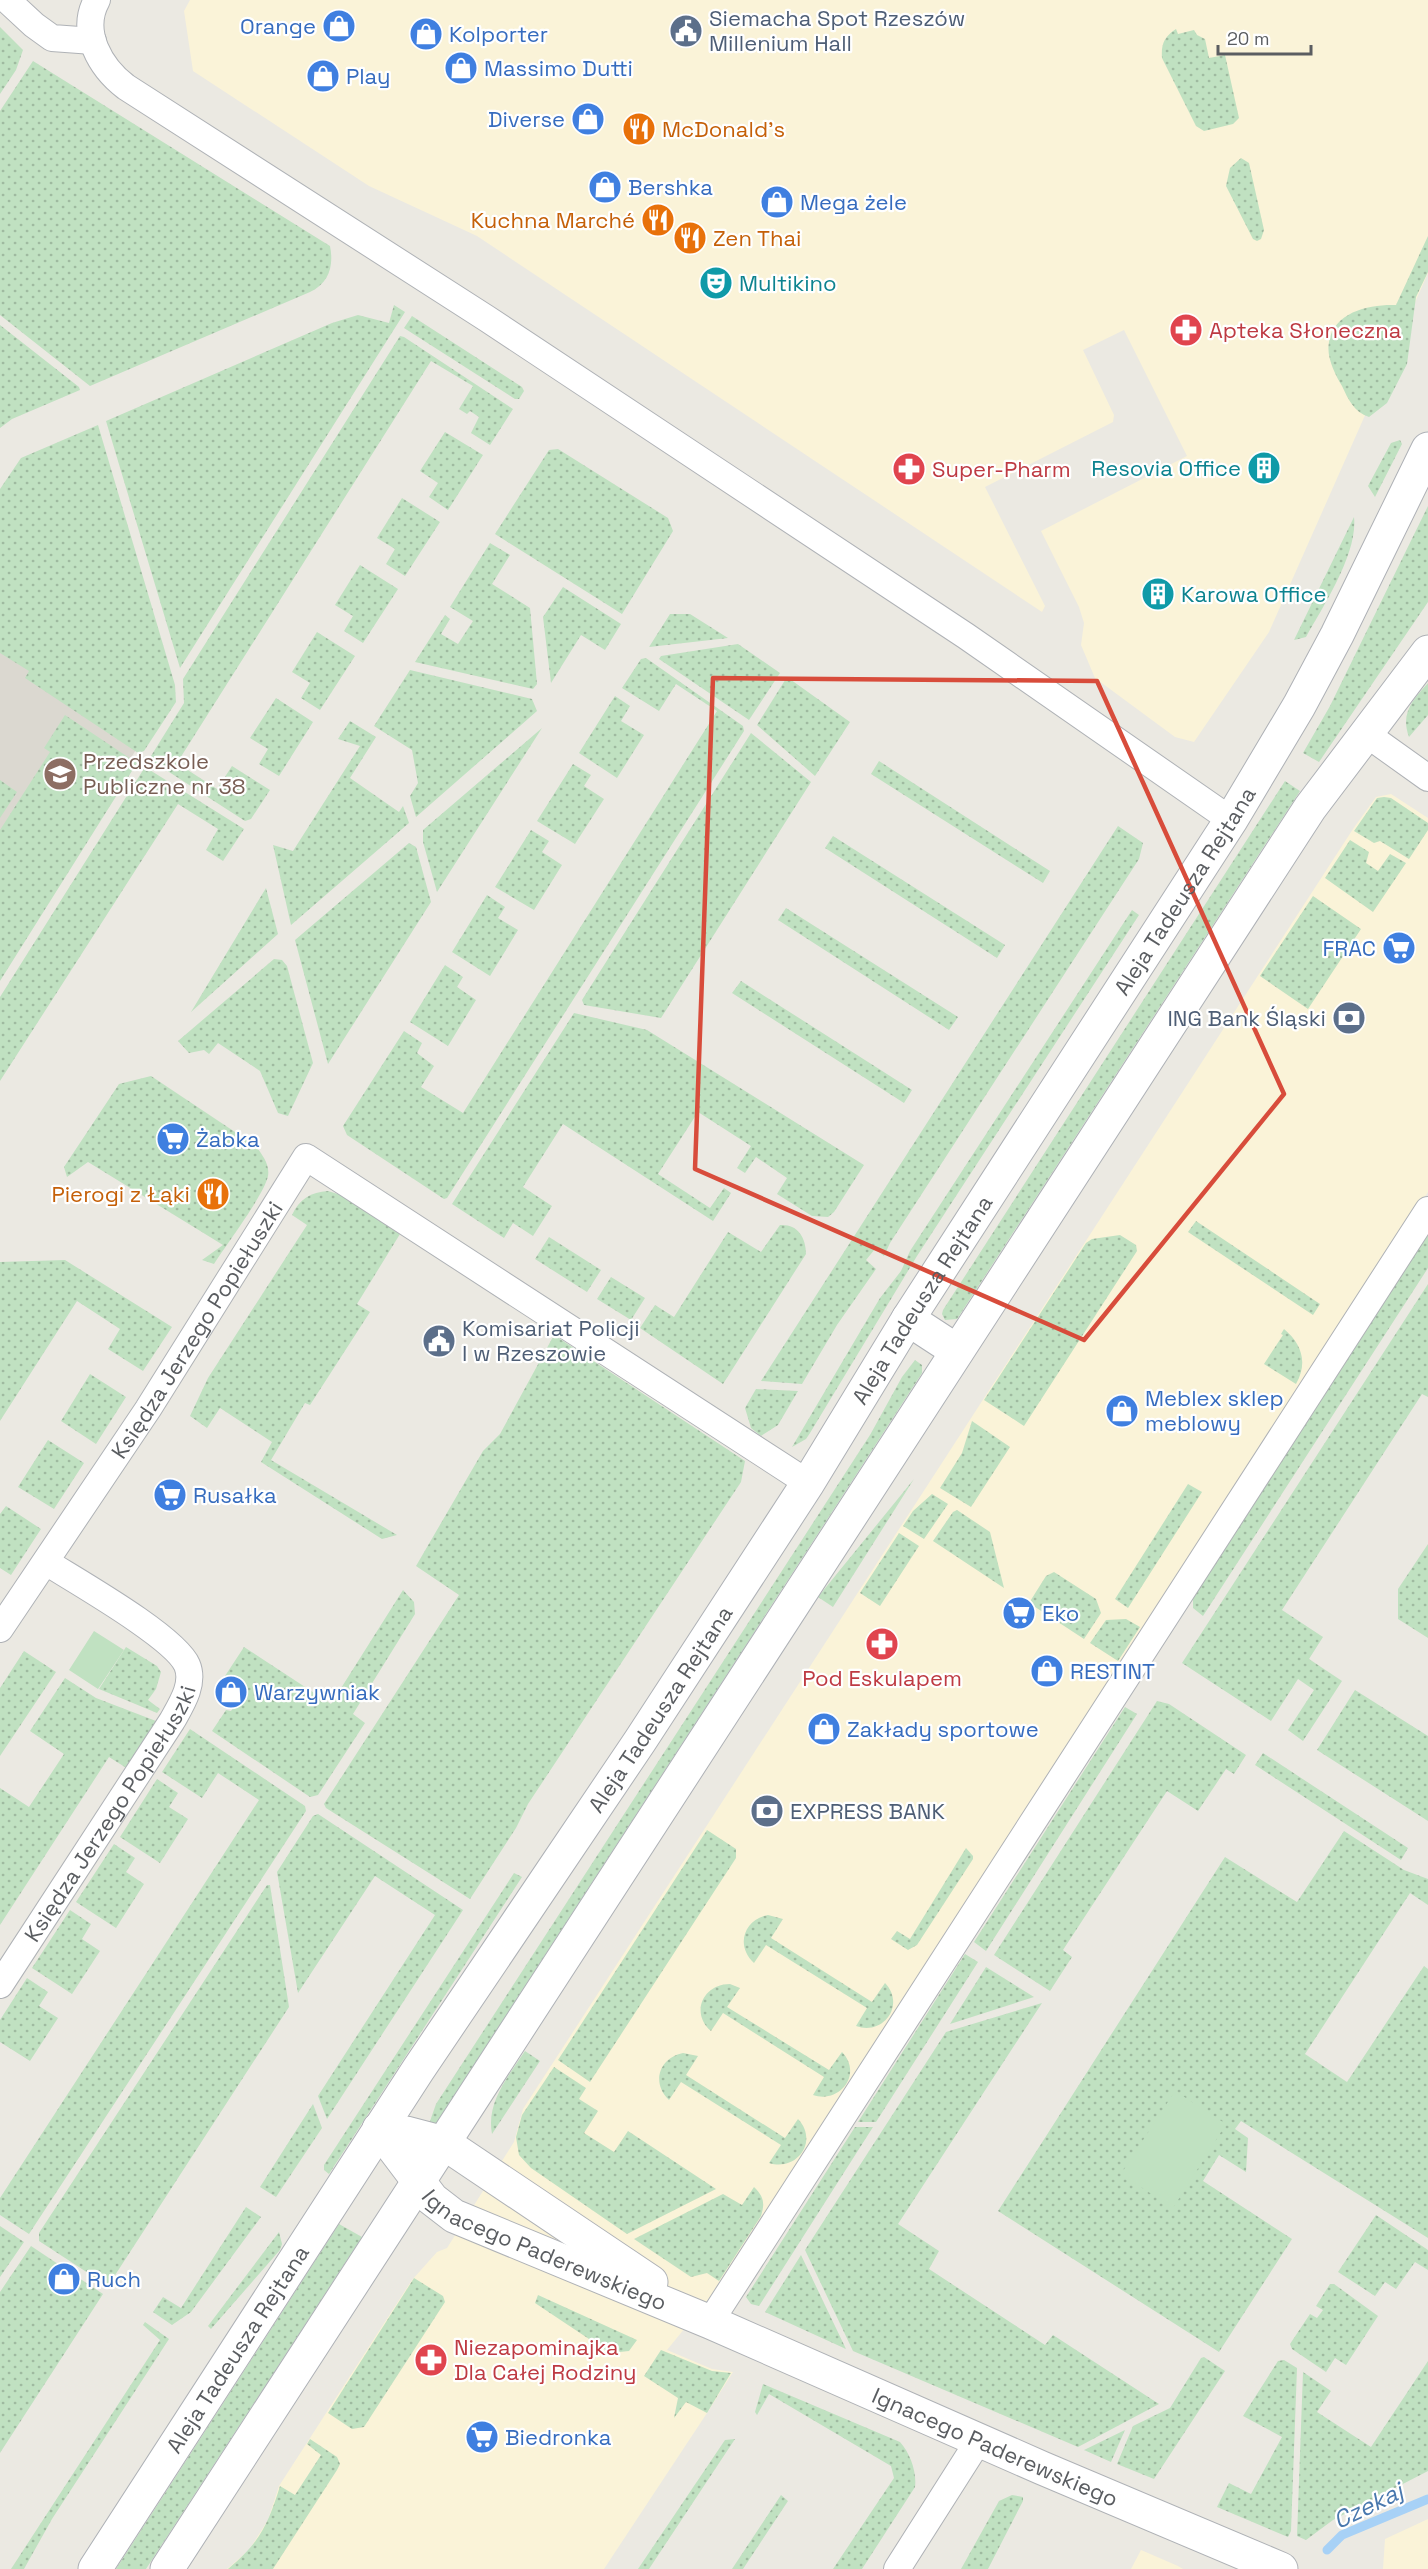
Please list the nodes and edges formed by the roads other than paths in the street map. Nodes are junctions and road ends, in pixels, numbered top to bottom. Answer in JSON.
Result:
{"nodes":[{"id":1,"x":7,"y":0,"type":"edge"},
{"id":2,"x":97,"y":0,"type":"edge"},
{"id":3,"x":93,"y":41,"type":"junction"},
{"id":4,"x":1428,"y":449,"type":"edge"},
{"id":5,"x":1428,"y":652,"type":"edge"},
{"id":6,"x":1365,"y":733,"type":"junction"},
{"id":7,"x":1428,"y":778,"type":"edge"},
{"id":8,"x":1231,"y":820,"type":"junction"},
{"id":9,"x":1428,"y":1210,"type":"edge"},
{"id":10,"x":908,"y":1319,"type":"junction"},
{"id":11,"x":957,"y":1351,"type":"junction"},
{"id":12,"x":808,"y":1483,"type":"junction"},
{"id":13,"x":46,"y":1562,"type":"junction"},
{"id":14,"x":0,"y":1629,"type":"edge"},
{"id":15,"x":0,"y":1985,"type":"edge"},
{"id":16,"x":380,"y":2129,"type":"junction"},
{"id":17,"x":444,"y":2143,"type":"junction"},
{"id":18,"x":418,"y":2182,"type":"junction"},
{"id":19,"x":710,"y":2322,"type":"junction"},
{"id":20,"x":979,"y":2439,"type":"junction"},
{"id":21,"x":95,"y":2569,"type":"edge"},
{"id":22,"x":168,"y":2569,"type":"edge"},
{"id":23,"x":897,"y":2569,"type":"edge"},
{"id":24,"x":1281,"y":2569,"type":"edge"}],
"edges":[{"from":1,"to":3,"type":"street"},
{"from":2,"to":3,"type":"street"},
{"from":3,"to":8,"type":"street"},
{"from":4,"to":8,"type":"main road","name":"Aleja Tadeusza Rejtana"},
{"from":5,"to":6,"type":"main road"},
{"from":6,"to":7,"type":"street"},
{"from":6,"to":11,"type":"main road"},
{"from":8,"to":10,"type":"main road","name":"Aleja Tadeusza Rejtana"},
{"from":9,"to":19,"type":"street"},
{"from":10,"to":11,"type":"main road"},
{"from":10,"to":12,"type":"main road","name":"Aleja Tadeusza Rejtana"},
{"from":11,"to":17,"type":"main road"},
{"from":12,"to":13,"type":"street","name":"Księdza Jerzego Popiełuszki"},
{"from":12,"to":16,"type":"main road","name":"Aleja Tadeusza Rejtana"},
{"from":13,"to":14,"type":"street","name":"Księdza Jerzego Popiełuszki"},
{"from":13,"to":15,"type":"street","name":"Księdza Jerzego Popiełuszki"},
{"from":16,"to":17,"type":"main road","name":"Ignacego Paderewskiego"},
{"from":16,"to":18,"type":"main road"},
{"from":16,"to":21,"type":"main road","name":"Aleja Tadeusza Rejtana"},
{"from":17,"to":18,"type":"main road"},
{"from":17,"to":19,"type":"main road","name":"Ignacego Paderewskiego"},
{"from":18,"to":19,"type":"main road","name":"Ignacego Paderewskiego"},
{"from":18,"to":22,"type":"main road"},
{"from":19,"to":20,"type":"main road","name":"Ignacego Paderewskiego"},
{"from":20,"to":23,"type":"street"},
{"from":20,"to":24,"type":"main road","name":"Ignacego Paderewskiego"}]}
